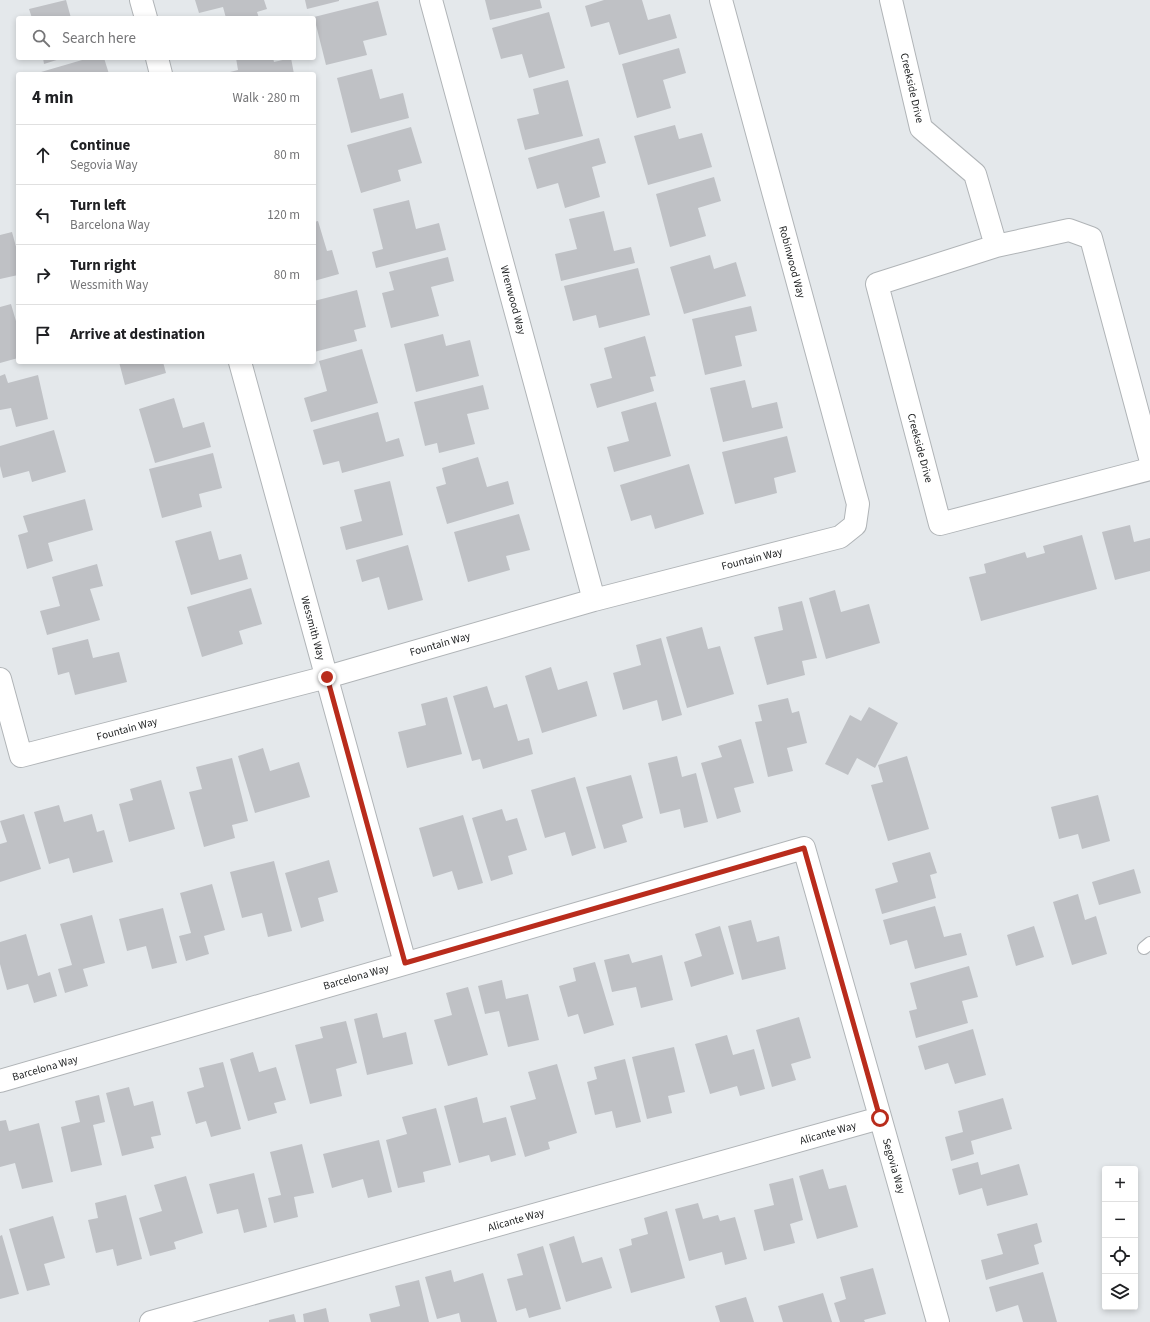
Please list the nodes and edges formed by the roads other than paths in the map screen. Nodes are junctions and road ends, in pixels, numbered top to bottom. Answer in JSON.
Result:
{"nodes":[{"id":1,"x":141,"y":0,"type":"edge"},
{"id":2,"x":431,"y":0,"type":"edge"},
{"id":3,"x":721,"y":0,"type":"edge"},
{"id":4,"x":891,"y":0,"type":"edge"},
{"id":5,"x":145,"y":16,"type":"edge"},
{"id":6,"x":158,"y":60,"type":"edge"},
{"id":7,"x":160,"y":72,"type":"edge"},
{"id":8,"x":996,"y":246,"type":"junction"},
{"id":9,"x":241,"y":364,"type":"edge"},
{"id":10,"x":1150,"y":458,"type":"edge"},
{"id":11,"x":1150,"y":469,"type":"edge"},
{"id":12,"x":855,"y":525,"type":"joint"},
{"id":13,"x":594,"y":600,"type":"junction"},
{"id":14,"x":327,"y":677,"type":"junction"},
{"id":15,"x":0,"y":679,"type":"edge"},
{"id":16,"x":804,"y":848,"type":"joint"},
{"id":17,"x":405,"y":963,"type":"junction"},
{"id":18,"x":0,"y":1081,"type":"edge"},
{"id":19,"x":880,"y":1118,"type":"junction"},
{"id":20,"x":151,"y":1322,"type":"edge"},
{"id":21,"x":938,"y":1322,"type":"edge"}],
"edges":[{"from":1,"to":5,"type":"street"},
{"from":2,"to":13,"type":"street","name":"Wrenwood Way"},
{"from":3,"to":12,"type":"street","name":"Robinwood Way"},
{"from":4,"to":8,"type":"street","name":"Creekside Drive"},
{"from":6,"to":7,"type":"street"},
{"from":8,"to":10,"type":"street","name":"Creekside Drive"},
{"from":8,"to":11,"type":"street","name":"Creekside Drive"},
{"from":9,"to":14,"type":"street","name":"Wessmith Way"},
{"from":12,"to":13,"type":"street","name":"Fountain Way"},
{"from":13,"to":14,"type":"street","name":"Fountain Way"},
{"from":14,"to":15,"type":"street","name":"Fountain Way"},
{"from":14,"to":17,"type":"street","name":"Wessmith Way"},
{"from":16,"to":17,"type":"street","name":"Barcelona Way"},
{"from":16,"to":19,"type":"street","name":"Segovia Way"},
{"from":17,"to":18,"type":"street","name":"Barcelona Way"},
{"from":19,"to":20,"type":"street","name":"Alicante Way"},
{"from":19,"to":21,"type":"street","name":"Segovia Way"}]}
